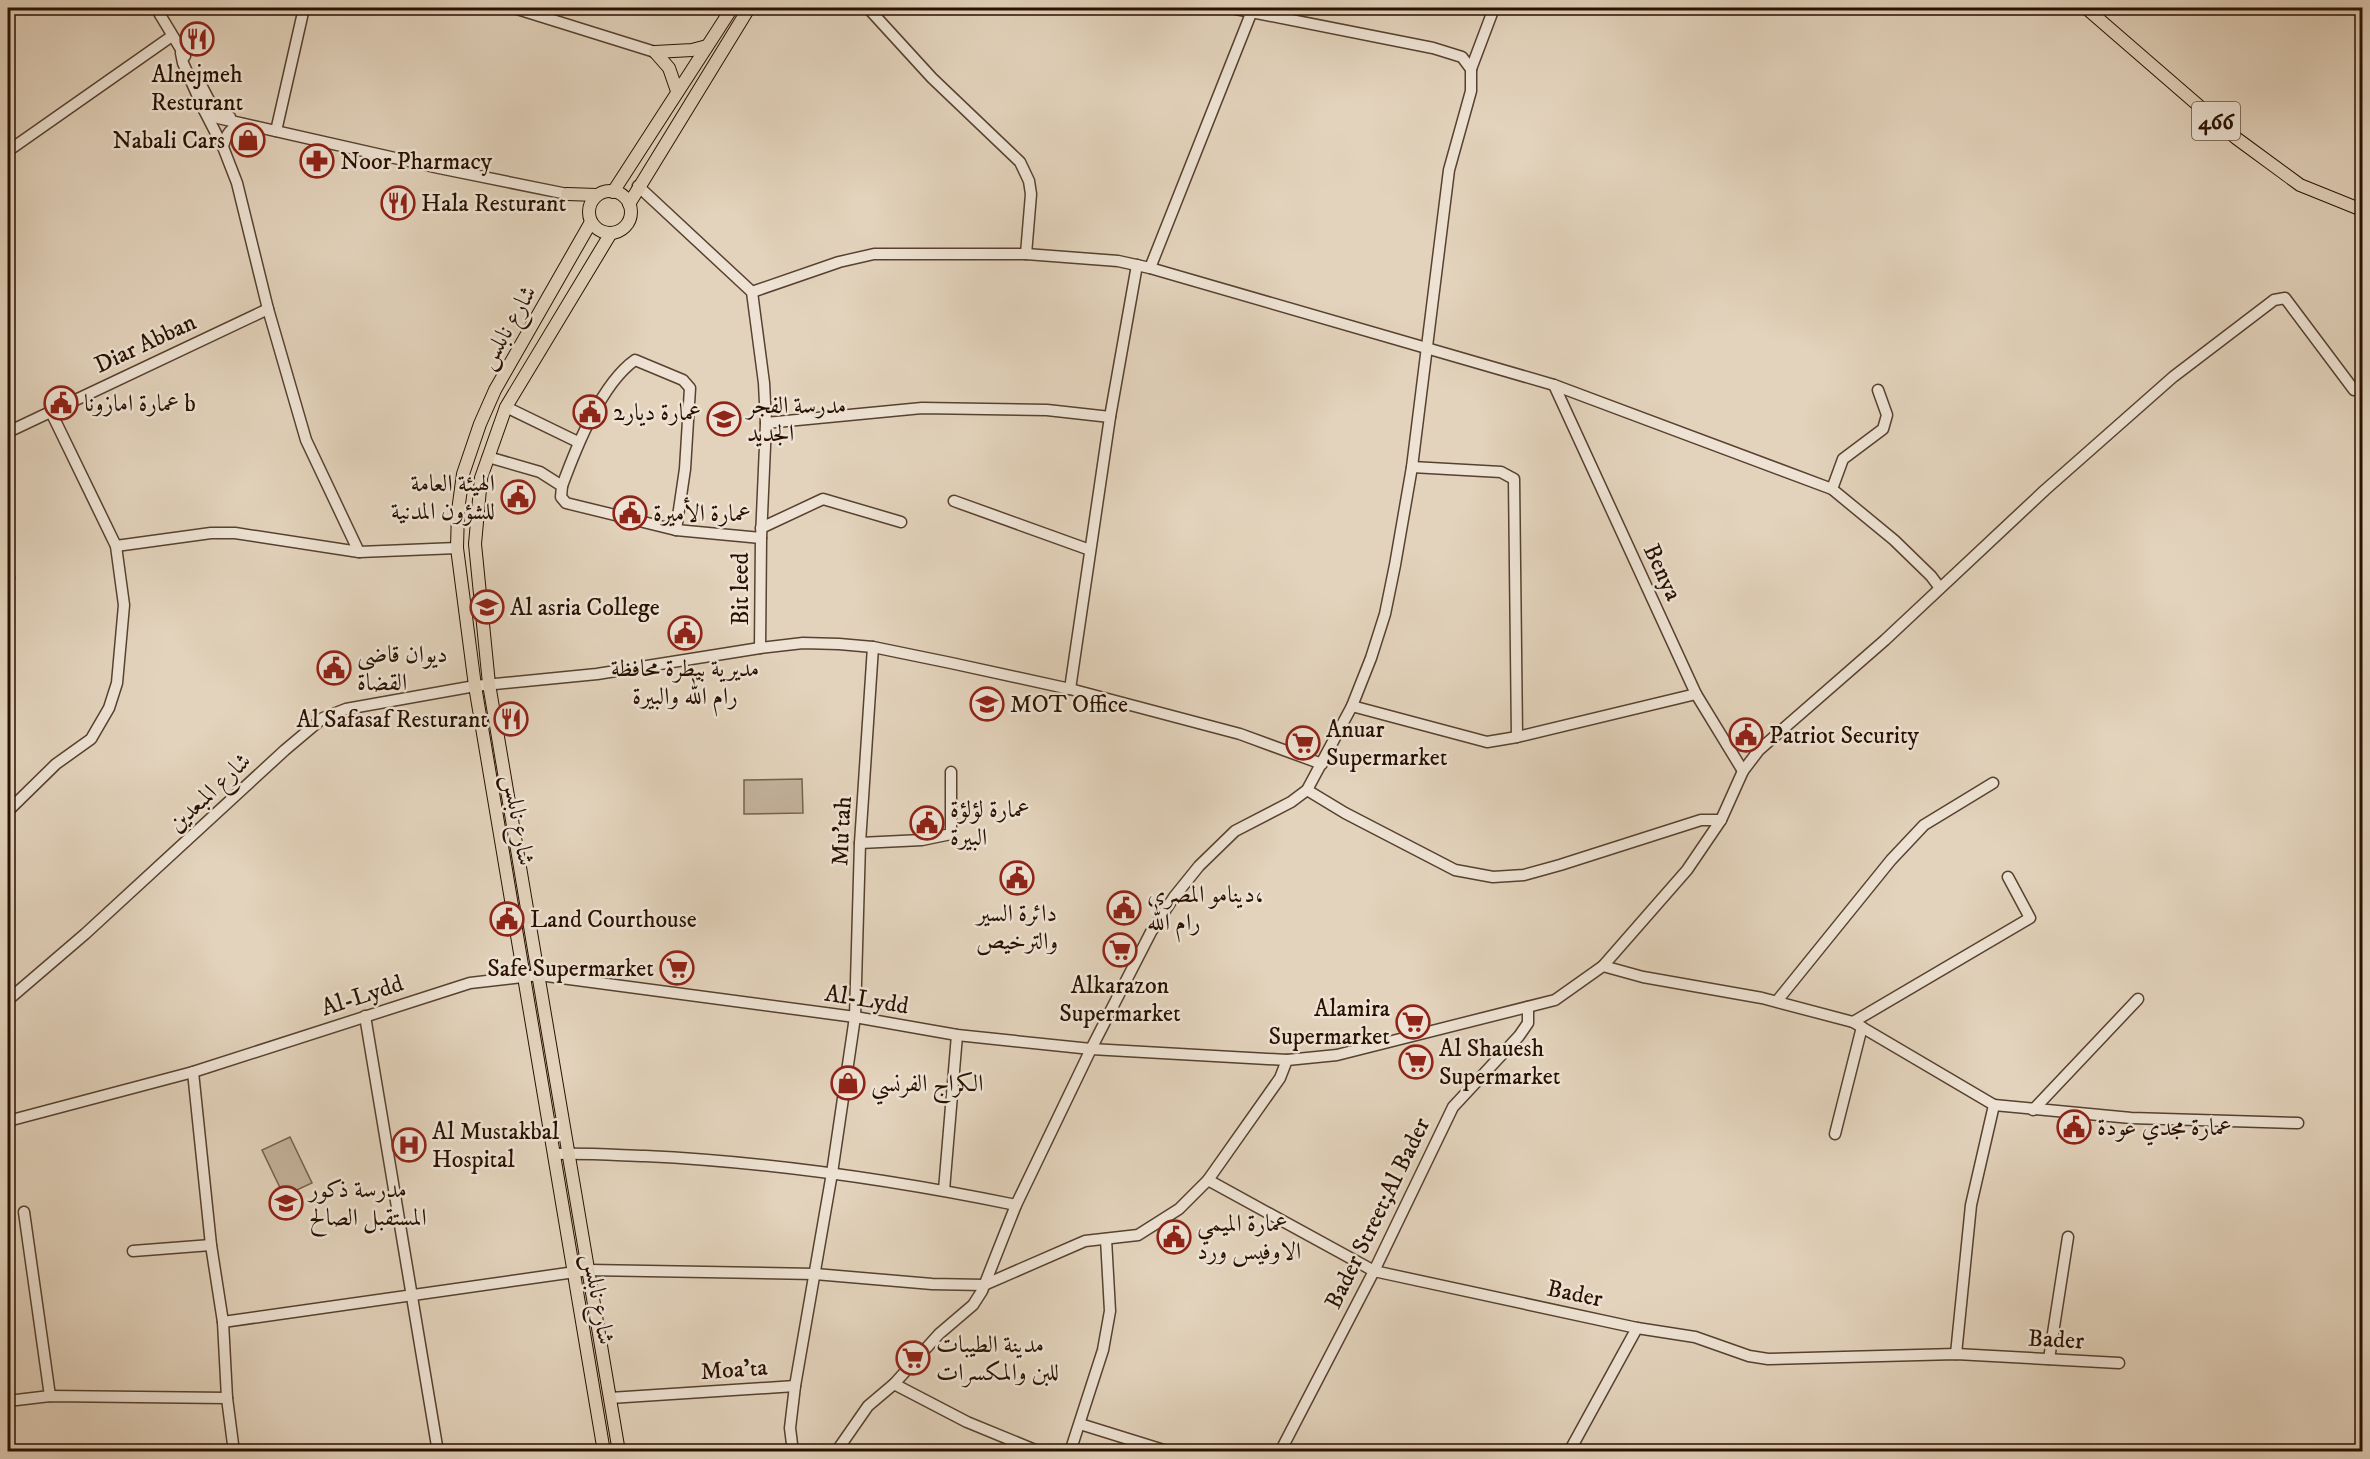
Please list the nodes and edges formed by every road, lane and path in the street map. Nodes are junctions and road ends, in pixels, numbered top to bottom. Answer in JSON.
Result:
{"nodes":[{"id":1,"x":156,"y":8,"type":"edge"},
{"id":2,"x":304,"y":8,"type":"edge"},
{"id":3,"x":514,"y":8,"type":"edge"},
{"id":4,"x":732,"y":8,"type":"edge"},
{"id":5,"x":749,"y":8,"type":"edge"},
{"id":6,"x":868,"y":8,"type":"edge"},
{"id":7,"x":1231,"y":8,"type":"edge"},
{"id":8,"x":1494,"y":8,"type":"edge"},
{"id":9,"x":2086,"y":8,"type":"edge"},
{"id":10,"x":1252,"y":11,"type":"junction"},
{"id":11,"x":172,"y":36,"type":"junction"},
{"id":12,"x":707,"y":46,"type":"junction"},
{"id":13,"x":655,"y":52,"type":"junction"},
{"id":14,"x":181,"y":53,"type":"junction"},
{"id":15,"x":1471,"y":69,"type":"junction"},
{"id":16,"x":677,"y":91,"type":"junction"},
{"id":17,"x":204,"y":110,"type":"junction"},
{"id":18,"x":220,"y":116,"type":"junction"},
{"id":19,"x":243,"y":124,"type":"junction"},
{"id":20,"x":214,"y":131,"type":"junction"},
{"id":21,"x":276,"y":131,"type":"junction"},
{"id":22,"x":223,"y":147,"type":"junction"},
{"id":23,"x":8,"y":151,"type":"edge"},
{"id":24,"x":638,"y":186,"type":"junction"},
{"id":25,"x":613,"y":192,"type":"junction"},
{"id":26,"x":567,"y":194,"type":"junction"},
{"id":27,"x":597,"y":195,"type":"junction"},
{"id":28,"x":629,"y":204,"type":"junction"},
{"id":29,"x":2362,"y":210,"type":"edge"},
{"id":30,"x":590,"y":218,"type":"junction"},
{"id":31,"x":611,"y":233,"type":"junction"},
{"id":32,"x":1026,"y":254,"type":"junction"},
{"id":33,"x":1137,"y":265,"type":"junction"},
{"id":34,"x":1150,"y":268,"type":"junction"},
{"id":35,"x":752,"y":292,"type":"junction"},
{"id":36,"x":268,"y":309,"type":"junction"},
{"id":37,"x":1427,"y":349,"type":"junction"},
{"id":38,"x":1554,"y":386,"type":"junction"},
{"id":39,"x":1878,"y":390,"type":"dead end"},
{"id":40,"x":2354,"y":390,"type":"dead end"},
{"id":41,"x":506,"y":407,"type":"junction"},
{"id":42,"x":50,"y":410,"type":"junction"},
{"id":43,"x":1110,"y":417,"type":"junction"},
{"id":44,"x":766,"y":423,"type":"junction"},
{"id":45,"x":9,"y":428,"type":"edge"},
{"id":46,"x":578,"y":442,"type":"junction"},
{"id":47,"x":488,"y":457,"type":"junction"},
{"id":48,"x":1412,"y":467,"type":"junction"},
{"id":49,"x":562,"y":486,"type":"junction"},
{"id":50,"x":1832,"y":489,"type":"junction"},
{"id":51,"x":954,"y":501,"type":"dead end"},
{"id":52,"x":901,"y":522,"type":"dead end"},
{"id":53,"x":676,"y":530,"type":"junction"},
{"id":54,"x":761,"y":533,"type":"junction"},
{"id":55,"x":116,"y":546,"type":"junction"},
{"id":56,"x":457,"y":548,"type":"junction"},
{"id":57,"x":1090,"y":550,"type":"junction"},
{"id":58,"x":359,"y":552,"type":"junction"},
{"id":59,"x":1940,"y":588,"type":"junction"},
{"id":60,"x":873,"y":647,"type":"junction"},
{"id":61,"x":760,"y":648,"type":"junction"},
{"id":62,"x":489,"y":684,"type":"junction"},
{"id":63,"x":475,"y":686,"type":"junction"},
{"id":64,"x":1070,"y":689,"type":"junction"},
{"id":65,"x":1696,"y":694,"type":"junction"},
{"id":66,"x":1352,"y":706,"type":"junction"},
{"id":67,"x":1517,"y":737,"type":"junction"},
{"id":68,"x":1322,"y":764,"type":"junction"},
{"id":69,"x":1743,"y":771,"type":"junction"},
{"id":70,"x":951,"y":772,"type":"dead end"},
{"id":71,"x":1993,"y":783,"type":"dead end"},
{"id":72,"x":1307,"y":790,"type":"junction"},
{"id":73,"x":8,"y":812,"type":"edge"},
{"id":74,"x":1721,"y":820,"type":"junction"},
{"id":75,"x":860,"y":843,"type":"junction"},
{"id":76,"x":2008,"y":877,"type":"dead end"},
{"id":77,"x":1603,"y":966,"type":"junction"},
{"id":78,"x":539,"y":975,"type":"junction"},
{"id":79,"x":524,"y":976,"type":"junction"},
{"id":80,"x":2138,"y":999,"type":"dead end"},
{"id":81,"x":8,"y":1000,"type":"edge"},
{"id":82,"x":1777,"y":1001,"type":"junction"},
{"id":83,"x":1528,"y":1007,"type":"junction"},
{"id":84,"x":365,"y":1016,"type":"junction"},
{"id":85,"x":855,"y":1017,"type":"junction"},
{"id":86,"x":1857,"y":1025,"type":"junction"},
{"id":87,"x":957,"y":1035,"type":"junction"},
{"id":88,"x":1090,"y":1049,"type":"junction"},
{"id":89,"x":1287,"y":1060,"type":"junction"},
{"id":90,"x":193,"y":1072,"type":"junction"},
{"id":91,"x":1994,"y":1105,"type":"junction"},
{"id":92,"x":2033,"y":1110,"type":"junction"},
{"id":93,"x":8,"y":1121,"type":"edge"},
{"id":94,"x":2298,"y":1123,"type":"dead end"},
{"id":95,"x":1835,"y":1134,"type":"dead end"},
{"id":96,"x":570,"y":1153,"type":"junction"},
{"id":97,"x":554,"y":1154,"type":"junction"},
{"id":98,"x":832,"y":1173,"type":"junction"},
{"id":99,"x":1208,"y":1180,"type":"junction"},
{"id":100,"x":945,"y":1190,"type":"junction"},
{"id":101,"x":1016,"y":1205,"type":"junction"},
{"id":102,"x":24,"y":1212,"type":"dead end"},
{"id":103,"x":2068,"y":1237,"type":"dead end"},
{"id":104,"x":1106,"y":1239,"type":"junction"},
{"id":105,"x":211,"y":1245,"type":"junction"},
{"id":106,"x":133,"y":1251,"type":"dead end"},
{"id":107,"x":589,"y":1270,"type":"junction"},
{"id":108,"x":1374,"y":1271,"type":"junction"},
{"id":109,"x":572,"y":1272,"type":"junction"},
{"id":110,"x":815,"y":1274,"type":"junction"},
{"id":111,"x":984,"y":1285,"type":"junction"},
{"id":112,"x":413,"y":1294,"type":"junction"},
{"id":113,"x":223,"y":1322,"type":"junction"},
{"id":114,"x":1637,"y":1328,"type":"junction"},
{"id":115,"x":1956,"y":1354,"type":"junction"},
{"id":116,"x":2049,"y":1359,"type":"junction"},
{"id":117,"x":2119,"y":1363,"type":"dead end"},
{"id":118,"x":894,"y":1384,"type":"junction"},
{"id":119,"x":795,"y":1386,"type":"junction"},
{"id":120,"x":50,"y":1395,"type":"junction"},
{"id":121,"x":227,"y":1398,"type":"junction"},
{"id":122,"x":610,"y":1398,"type":"junction"},
{"id":123,"x":8,"y":1401,"type":"edge"},
{"id":124,"x":1080,"y":1424,"type":"junction"},
{"id":125,"x":234,"y":1452,"type":"edge"},
{"id":126,"x":438,"y":1452,"type":"edge"},
{"id":127,"x":604,"y":1452,"type":"edge"},
{"id":128,"x":619,"y":1452,"type":"edge"},
{"id":129,"x":793,"y":1452,"type":"edge"},
{"id":130,"x":836,"y":1452,"type":"edge"},
{"id":131,"x":1040,"y":1452,"type":"edge"},
{"id":132,"x":1070,"y":1452,"type":"edge"},
{"id":133,"x":1170,"y":1452,"type":"edge"},
{"id":134,"x":1280,"y":1452,"type":"edge"},
{"id":135,"x":1569,"y":1452,"type":"edge"}],
"edges":[{"from":1,"to":11,"type":"street"},
{"from":2,"to":21,"type":"street"},
{"from":3,"to":13,"type":"street"},
{"from":4,"to":12,"type":"main road"},
{"from":5,"to":24,"type":"main road"},
{"from":6,"to":32,"type":"street"},
{"from":7,"to":10,"type":"street"},
{"from":8,"to":15,"type":"street"},
{"from":9,"to":29,"type":"main road","number":"466"},
{"from":10,"to":15,"type":"street"},
{"from":10,"to":34,"type":"street"},
{"from":11,"to":14,"type":"street"},
{"from":11,"to":23,"type":"street"},
{"from":12,"to":13,"type":"main road"},
{"from":12,"to":16,"type":"main road"},
{"from":13,"to":16,"type":"main road"},
{"from":14,"to":17,"type":"street"},
{"from":14,"to":18,"type":"street"},
{"from":15,"to":37,"type":"street"},
{"from":16,"to":25,"type":"main road"},
{"from":17,"to":18,"type":"street"},
{"from":17,"to":20,"type":"street"},
{"from":18,"to":19,"type":"street"},
{"from":18,"to":20,"type":"street"},
{"from":19,"to":21,"type":"street"},
{"from":19,"to":22,"type":"street"},
{"from":20,"to":22,"type":"street"},
{"from":21,"to":26,"type":"street"},
{"from":22,"to":36,"type":"street"},
{"from":24,"to":28,"type":"main road"},
{"from":24,"to":35,"type":"street"},
{"from":25,"to":27,"type":"main road"},
{"from":25,"to":28,"type":"main road"},
{"from":26,"to":27,"type":"main road"},
{"from":26,"to":30,"type":"main road"},
{"from":27,"to":30,"type":"main road"},
{"from":28,"to":31,"type":"main road"},
{"from":30,"to":31,"type":"main road"},
{"from":30,"to":56,"type":"main road","name":"شارع نابلس"},
{"from":31,"to":41,"type":"main road","name":"شارع نابلس"},
{"from":32,"to":33,"type":"street"},
{"from":32,"to":35,"type":"street"},
{"from":33,"to":34,"type":"street"},
{"from":33,"to":43,"type":"street"},
{"from":34,"to":37,"type":"street"},
{"from":35,"to":44,"type":"street","name":"Bit leed"},
{"from":36,"to":42,"type":"street","name":"Diar Abban"},
{"from":36,"to":58,"type":"street"},
{"from":37,"to":38,"type":"street"},
{"from":37,"to":48,"type":"street"},
{"from":38,"to":50,"type":"street"},
{"from":38,"to":65,"type":"street","name":"Benya"},
{"from":39,"to":50,"type":"street"},
{"from":40,"to":59,"type":"street","name":"Al-Lydd"},
{"from":41,"to":46,"type":"street"},
{"from":41,"to":47,"type":"main road","name":"شارع نابلس"},
{"from":42,"to":45,"type":"street","name":"Diar Abban"},
{"from":42,"to":55,"type":"street"},
{"from":43,"to":44,"type":"street"},
{"from":43,"to":57,"type":"street"},
{"from":44,"to":54,"type":"street","name":"Bit leed"},
{"from":46,"to":49,"type":"street"},
{"from":46,"to":53,"type":"street"},
{"from":47,"to":49,"type":"street"},
{"from":47,"to":62,"type":"main road","name":"شارع نابلس"},
{"from":48,"to":66,"type":"street"},
{"from":48,"to":67,"type":"street"},
{"from":49,"to":53,"type":"street"},
{"from":50,"to":59,"type":"street"},
{"from":51,"to":57,"type":"street"},
{"from":52,"to":54,"type":"street"},
{"from":53,"to":54,"type":"street"},
{"from":54,"to":61,"type":"street","name":"Bit leed"},
{"from":55,"to":58,"type":"street"},
{"from":55,"to":73,"type":"street"},
{"from":56,"to":58,"type":"street"},
{"from":56,"to":63,"type":"main road","name":"شارع نابلس"},
{"from":57,"to":64,"type":"street"},
{"from":59,"to":69,"type":"street","name":"Al-Lydd"},
{"from":60,"to":61,"type":"street","name":"شارع المبعدين"},
{"from":60,"to":64,"type":"street","name":"شارع المبعدين"},
{"from":60,"to":75,"type":"street","name":"Mu'tah"},
{"from":61,"to":62,"type":"street","name":"شارع المبعدين"},
{"from":62,"to":63,"type":"street","name":"شارع المبعدين"},
{"from":62,"to":78,"type":"main road","name":"شارع نابلس"},
{"from":63,"to":79,"type":"main road","name":"شارع نابلس"},
{"from":63,"to":81,"type":"street","name":"شارع المبعدين"},
{"from":64,"to":68,"type":"street","name":"شارع المبعدين"},
{"from":65,"to":67,"type":"street"},
{"from":65,"to":69,"type":"street","name":"Benya"},
{"from":66,"to":67,"type":"street"},
{"from":66,"to":68,"type":"street"},
{"from":68,"to":72,"type":"street"},
{"from":69,"to":74,"type":"street","name":"Al-Lydd"},
{"from":70,"to":75,"type":"street"},
{"from":71,"to":82,"type":"street"},
{"from":72,"to":74,"type":"street"},
{"from":72,"to":88,"type":"street"},
{"from":74,"to":77,"type":"street","name":"Al-Lydd"},
{"from":75,"to":85,"type":"street","name":"Mu'tah"},
{"from":76,"to":86,"type":"street"},
{"from":77,"to":82,"type":"street"},
{"from":77,"to":83,"type":"street","name":"Al-Lydd"},
{"from":78,"to":79,"type":"street","name":"Al-Lydd"},
{"from":78,"to":85,"type":"street","name":"Al-Lydd"},
{"from":78,"to":96,"type":"main road","name":"شارع نابلس"},
{"from":79,"to":84,"type":"street","name":"Al-Lydd"},
{"from":79,"to":97,"type":"main road","name":"شارع نابلس"},
{"from":80,"to":92,"type":"street"},
{"from":82,"to":86,"type":"street"},
{"from":83,"to":89,"type":"street","name":"Al-Lydd"},
{"from":83,"to":108,"type":"street","name":"Bader Street;Al Bader"},
{"from":84,"to":90,"type":"street","name":"Al-Lydd"},
{"from":84,"to":112,"type":"street"},
{"from":85,"to":87,"type":"street","name":"Al-Lydd"},
{"from":85,"to":98,"type":"street","name":"Mu'tah"},
{"from":86,"to":91,"type":"street"},
{"from":86,"to":95,"type":"street"},
{"from":87,"to":88,"type":"street","name":"Al-Lydd"},
{"from":87,"to":100,"type":"street"},
{"from":88,"to":89,"type":"street","name":"Al-Lydd"},
{"from":88,"to":101,"type":"street"},
{"from":89,"to":99,"type":"street"},
{"from":90,"to":93,"type":"street","name":"Al-Lydd"},
{"from":90,"to":105,"type":"street"},
{"from":91,"to":92,"type":"street"},
{"from":91,"to":115,"type":"street"},
{"from":92,"to":94,"type":"street"},
{"from":96,"to":97,"type":"street"},
{"from":96,"to":98,"type":"street"},
{"from":96,"to":107,"type":"main road","name":"شارع نابلس"},
{"from":97,"to":109,"type":"main road","name":"شارع نابلس"},
{"from":98,"to":100,"type":"street"},
{"from":98,"to":110,"type":"street","name":"Mu'tah"},
{"from":99,"to":104,"type":"street"},
{"from":99,"to":108,"type":"street","name":"Bader"},
{"from":100,"to":101,"type":"street"},
{"from":101,"to":111,"type":"street"},
{"from":102,"to":120,"type":"street"},
{"from":103,"to":116,"type":"street"},
{"from":104,"to":111,"type":"street"},
{"from":104,"to":124,"type":"street"},
{"from":105,"to":106,"type":"street"},
{"from":105,"to":113,"type":"street"},
{"from":107,"to":109,"type":"street"},
{"from":107,"to":110,"type":"street"},
{"from":107,"to":122,"type":"main road","name":"شارع نابلس"},
{"from":108,"to":114,"type":"street","name":"Bader"},
{"from":108,"to":134,"type":"street","name":"Bader Street;Al Bader"},
{"from":109,"to":112,"type":"street"},
{"from":109,"to":127,"type":"main road","name":"شارع نابلس"},
{"from":110,"to":111,"type":"street"},
{"from":110,"to":119,"type":"street","name":"Mu'tah"},
{"from":111,"to":118,"type":"street"},
{"from":112,"to":113,"type":"street"},
{"from":112,"to":126,"type":"street"},
{"from":113,"to":121,"type":"street"},
{"from":114,"to":115,"type":"street","name":"Bader"},
{"from":114,"to":135,"type":"street"},
{"from":115,"to":116,"type":"street","name":"Bader"},
{"from":116,"to":117,"type":"street","name":"Bader"},
{"from":118,"to":130,"type":"street"},
{"from":118,"to":131,"type":"street"},
{"from":119,"to":122,"type":"street","name":"Moa'ta"},
{"from":119,"to":129,"type":"street","name":"Moa'ta"},
{"from":120,"to":121,"type":"street"},
{"from":120,"to":123,"type":"street"},
{"from":121,"to":125,"type":"street"},
{"from":122,"to":128,"type":"main road","name":"شارع نابلس"},
{"from":124,"to":132,"type":"street"},
{"from":124,"to":133,"type":"street"}]}
